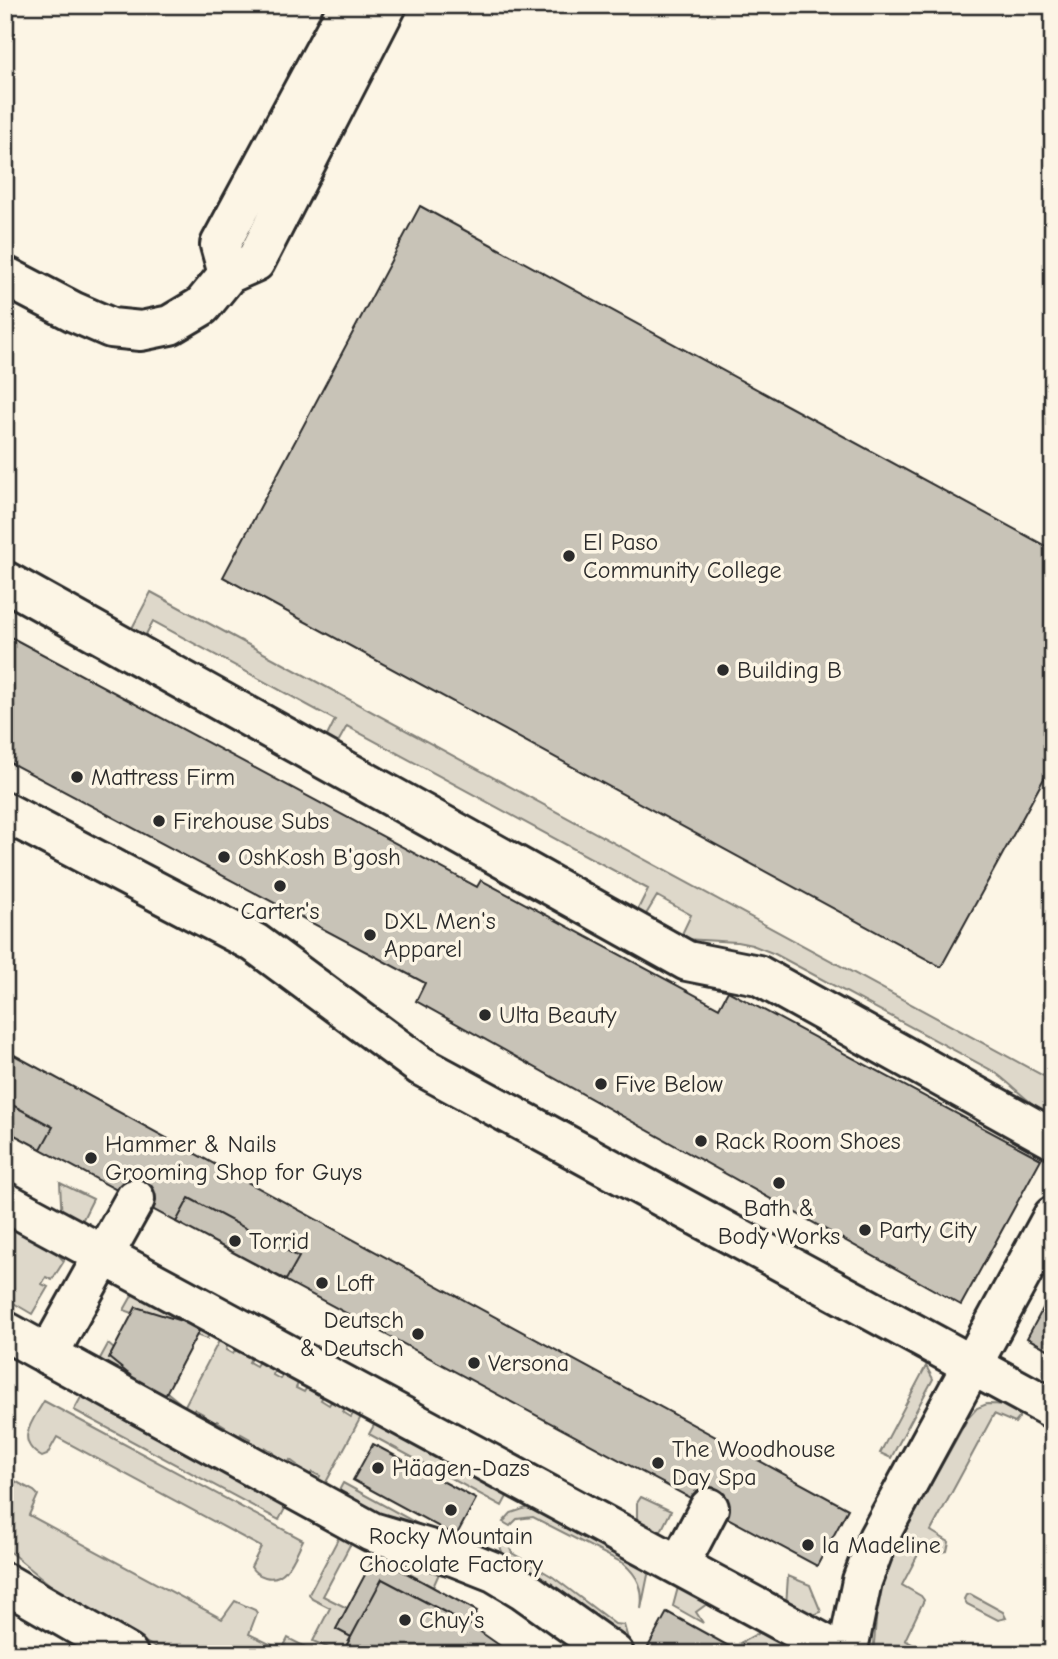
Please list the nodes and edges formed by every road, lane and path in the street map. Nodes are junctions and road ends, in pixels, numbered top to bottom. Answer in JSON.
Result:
{"nodes":[{"id":1,"x":349,"y":5,"type":"edge"},
{"id":2,"x":387,"y":5,"type":"edge"},
{"id":3,"x":228,"y":274,"type":"junction"},
{"id":4,"x":5,"y":276,"type":"edge"},
{"id":5,"x":5,"y":580,"type":"edge"},
{"id":6,"x":5,"y":812,"type":"edge"},
{"id":7,"x":1053,"y":1139,"type":"edge"},
{"id":8,"x":135,"y":1199,"type":"dead end"},
{"id":9,"x":5,"y":1202,"type":"edge"},
{"id":10,"x":1053,"y":1216,"type":"edge"},
{"id":11,"x":104,"y":1255,"type":"junction"},
{"id":12,"x":5,"y":1331,"type":"edge"},
{"id":13,"x":48,"y":1355,"type":"junction"},
{"id":14,"x":971,"y":1366,"type":"junction"},
{"id":15,"x":1053,"y":1409,"type":"edge"},
{"id":16,"x":709,"y":1508,"type":"dead end"},
{"id":17,"x":679,"y":1565,"type":"junction"},
{"id":18,"x":5,"y":1583,"type":"edge"},
{"id":19,"x":128,"y":1654,"type":"edge"},
{"id":20,"x":614,"y":1654,"type":"edge"},
{"id":21,"x":845,"y":1654,"type":"edge"}],
"edges":[{"from":1,"to":3,"type":"main road"},
{"from":2,"to":3,"type":"main road"},
{"from":3,"to":4,"type":"main road"},
{"from":5,"to":7,"type":"main road"},
{"from":6,"to":14,"type":"main road"},
{"from":8,"to":11,"type":"main road"},
{"from":9,"to":11,"type":"main road"},
{"from":10,"to":14,"type":"main road"},
{"from":11,"to":13,"type":"main road"},
{"from":11,"to":17,"type":"main road"},
{"from":12,"to":13,"type":"main road"},
{"from":13,"to":20,"type":"main road"},
{"from":14,"to":15,"type":"main road"},
{"from":14,"to":21,"type":"main road"},
{"from":16,"to":17,"type":"main road"},
{"from":17,"to":21,"type":"main road"},
{"from":18,"to":19,"type":"main road"}]}
